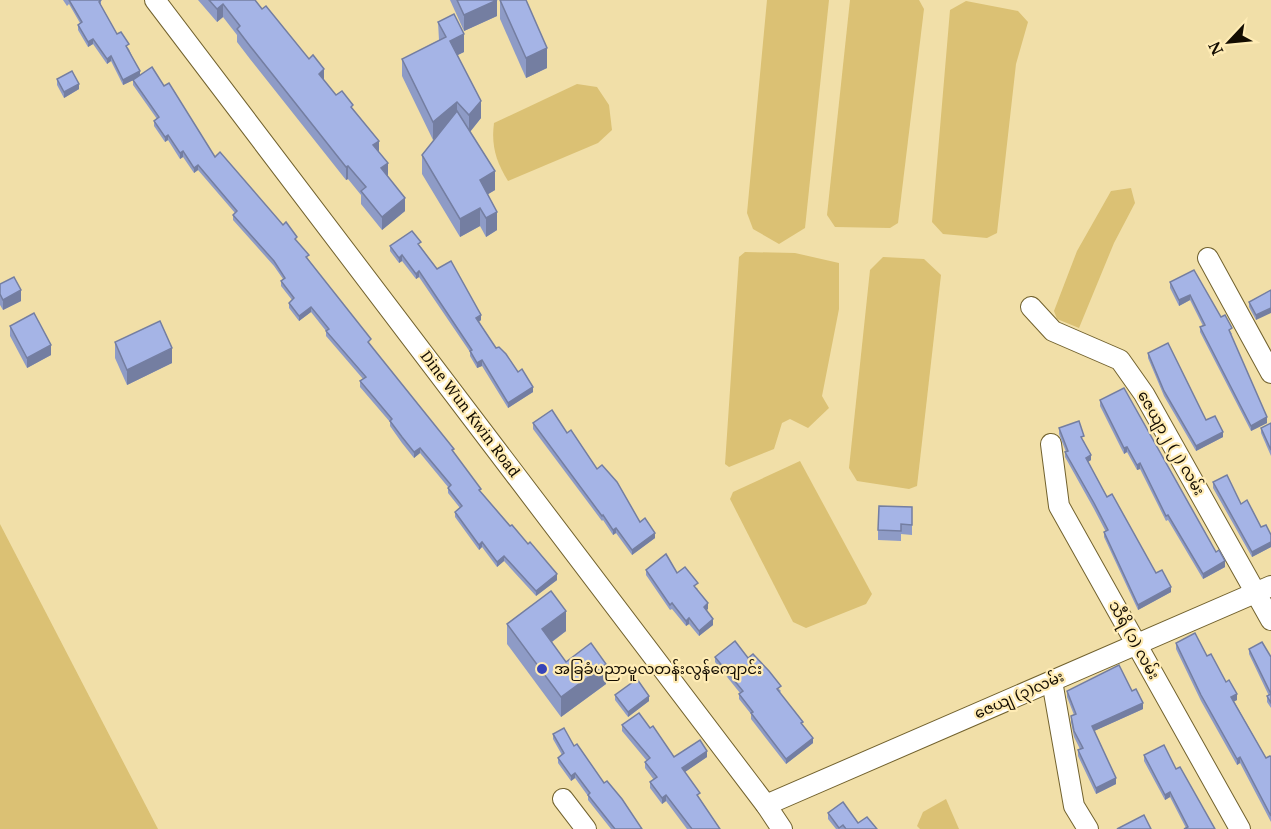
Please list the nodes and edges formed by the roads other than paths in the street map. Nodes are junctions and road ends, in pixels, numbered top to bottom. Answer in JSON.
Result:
{"nodes":[{"id":1,"x":155,"y":0,"type":"edge"},
{"id":2,"x":1208,"y":258,"type":"dead end"},
{"id":3,"x":1031,"y":307,"type":"dead end"},
{"id":4,"x":1271,"y":373,"type":"edge"},
{"id":5,"x":1051,"y":444,"type":"dead end"},
{"id":6,"x":1263,"y":589,"type":"edge"},
{"id":7,"x":1271,"y":620,"type":"edge"},
{"id":8,"x":1136,"y":644,"type":"junction"},
{"id":9,"x":1052,"y":681,"type":"junction"},
{"id":10,"x":563,"y":799,"type":"dead end"},
{"id":11,"x":766,"y":805,"type":"junction"},
{"id":12,"x":586,"y":829,"type":"edge"},
{"id":13,"x":782,"y":829,"type":"edge"},
{"id":14,"x":1088,"y":829,"type":"edge"},
{"id":15,"x":1240,"y":829,"type":"edge"}],
"edges":[{"from":1,"to":11,"type":"street","name":"Dine Wun Kwin Road"},
{"from":2,"to":4,"type":"street"},
{"from":3,"to":6,"type":"street","name":"ဇေယျာ၂ (၂) လမ်း"},
{"from":5,"to":8,"type":"street","name":"သီရိ (၁) လမ်း"},
{"from":6,"to":7,"type":"street","name":"ဇေယျာ၂ (၂) လမ်း"},
{"from":6,"to":8,"type":"street","name":"ဇေယျ (၃)လမ်း"},
{"from":8,"to":9,"type":"street","name":"ဇေယျ (၃)လမ်း"},
{"from":8,"to":15,"type":"street","name":"သီရိ (၁) လမ်း"},
{"from":9,"to":11,"type":"street","name":"ဇေယျ (၃)လမ်း"},
{"from":9,"to":14,"type":"street"},
{"from":10,"to":12,"type":"street"},
{"from":11,"to":13,"type":"street","name":"Dine Wun Kwin Road"}]}
